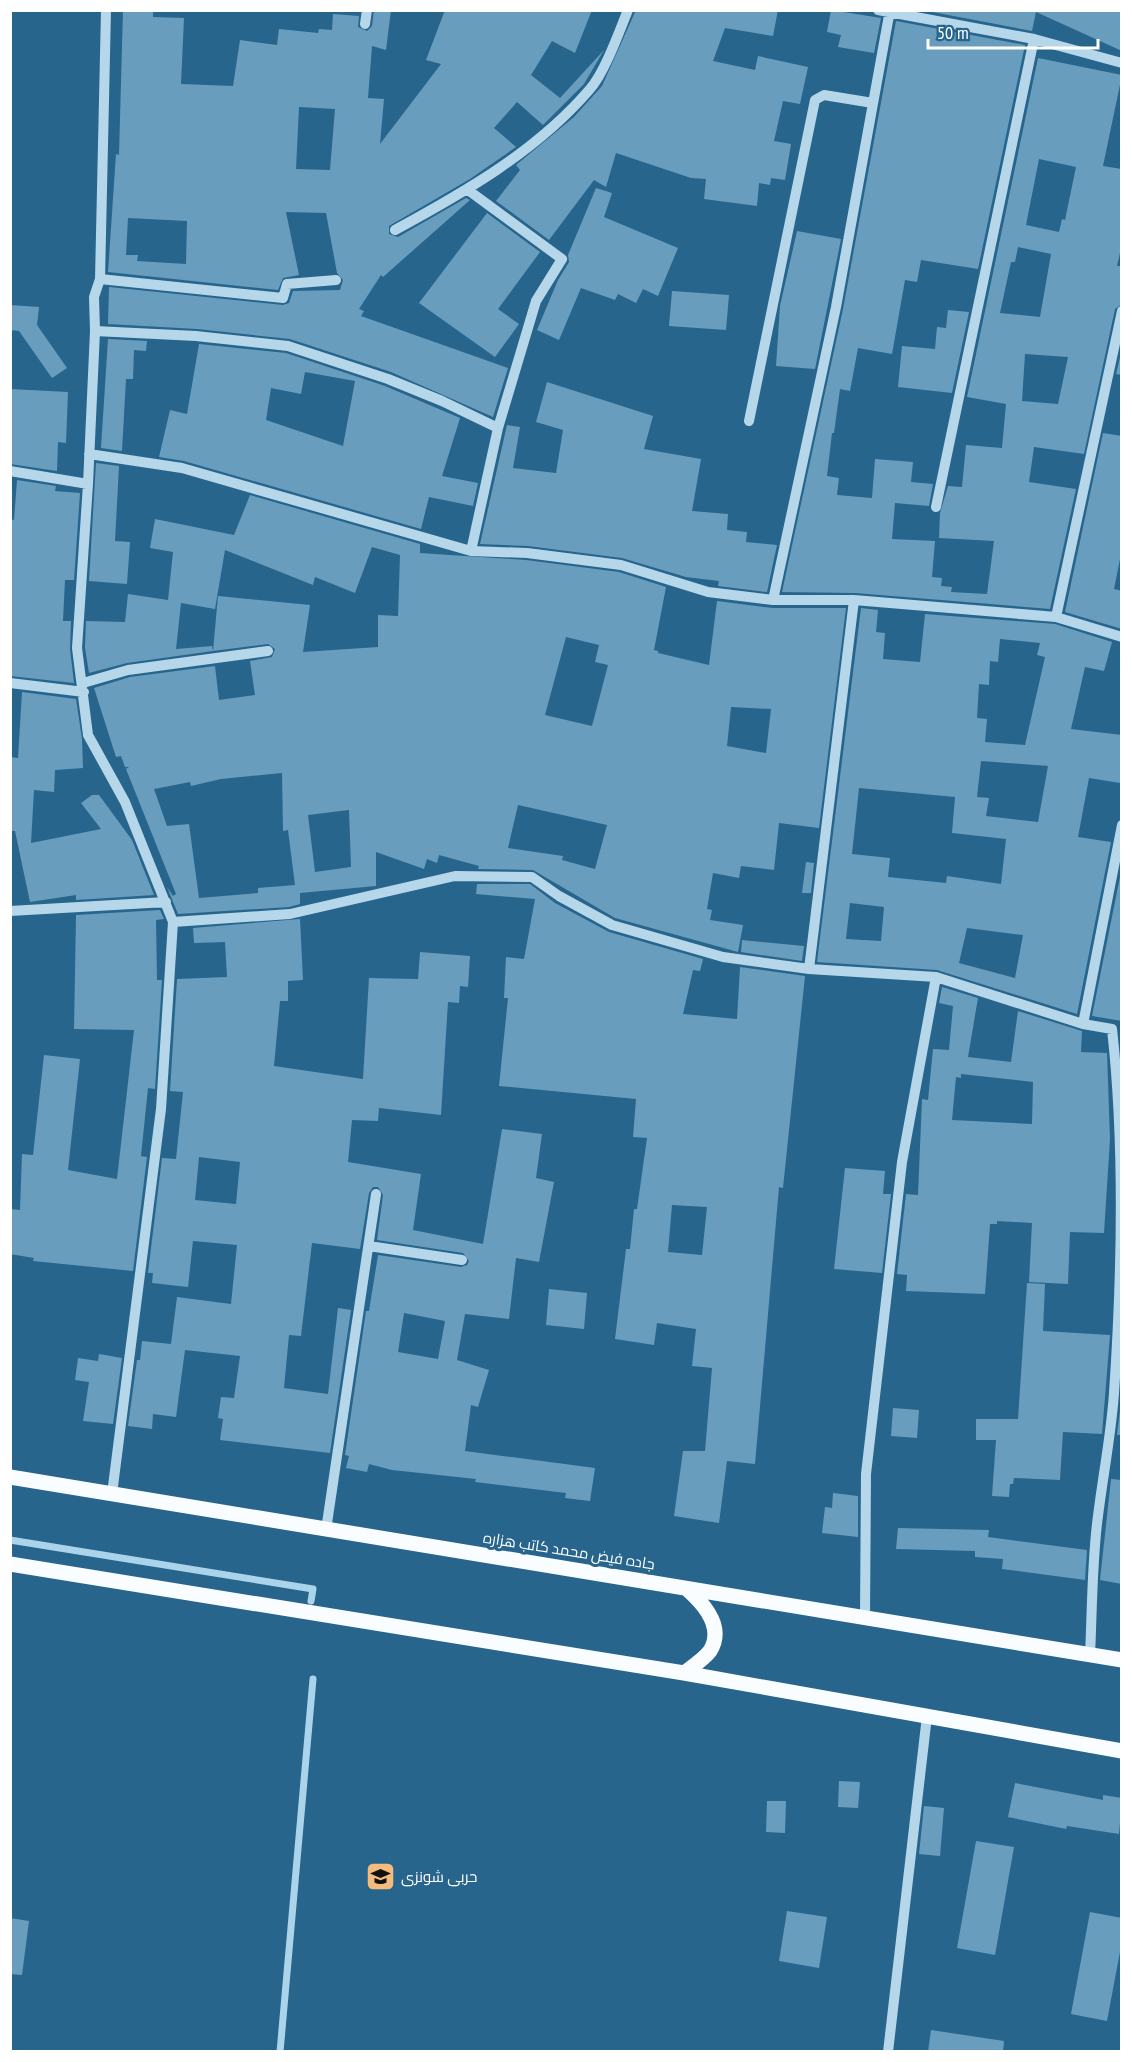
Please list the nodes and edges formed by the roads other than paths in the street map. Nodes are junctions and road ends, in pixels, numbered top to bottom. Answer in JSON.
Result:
{"nodes":[{"id":1,"x":106,"y":10,"type":"edge"},
{"id":2,"x":367,"y":10,"type":"edge"},
{"id":3,"x":628,"y":10,"type":"edge"},
{"id":4,"x":885,"y":11,"type":"edge"},
{"id":5,"x":365,"y":24,"type":"dead end"},
{"id":6,"x":1034,"y":39,"type":"junction"},
{"id":7,"x":1122,"y":63,"type":"edge"},
{"id":8,"x":873,"y":103,"type":"junction"},
{"id":9,"x":468,"y":190,"type":"junction"},
{"id":10,"x":395,"y":230,"type":"dead end"},
{"id":11,"x":100,"y":279,"type":"junction"},
{"id":12,"x":336,"y":280,"type":"dead end"},
{"id":13,"x":1122,"y":311,"type":"edge"},
{"id":14,"x":95,"y":331,"type":"junction"},
{"id":15,"x":749,"y":421,"type":"dead end"},
{"id":16,"x":498,"y":428,"type":"junction"},
{"id":17,"x":89,"y":454,"type":"junction"},
{"id":18,"x":10,"y":471,"type":"edge"},
{"id":19,"x":88,"y":484,"type":"junction"},
{"id":20,"x":936,"y":507,"type":"dead end"},
{"id":21,"x":471,"y":551,"type":"junction"},
{"id":22,"x":773,"y":600,"type":"junction"},
{"id":23,"x":854,"y":600,"type":"junction"},
{"id":24,"x":1056,"y":618,"type":"junction"},
{"id":25,"x":1122,"y":637,"type":"edge"},
{"id":26,"x":268,"y":651,"type":"dead end"},
{"id":27,"x":10,"y":683,"type":"edge"},
{"id":28,"x":84,"y":688,"type":"junction"},
{"id":29,"x":1122,"y":825,"type":"edge"},
{"id":30,"x":166,"y":902,"type":"junction"},
{"id":31,"x":10,"y":911,"type":"edge"},
{"id":32,"x":173,"y":922,"type":"junction"},
{"id":33,"x":809,"y":969,"type":"junction"},
{"id":34,"x":936,"y":976,"type":"junction"},
{"id":35,"x":1083,"y":1024,"type":"junction"},
{"id":36,"x":376,"y":1194,"type":"dead end"},
{"id":37,"x":369,"y":1246,"type":"junction"},
{"id":38,"x":462,"y":1260,"type":"dead end"},
{"id":39,"x":10,"y":1477,"type":"edge"},
{"id":40,"x":112,"y":1494,"type":"junction"},
{"id":41,"x":326,"y":1530,"type":"junction"},
{"id":42,"x":10,"y":1564,"type":"edge"},
{"id":43,"x":687,"y":1588,"type":"junction"},
{"id":44,"x":865,"y":1617,"type":"junction"},
{"id":45,"x":1090,"y":1656,"type":"junction"},
{"id":46,"x":1122,"y":1660,"type":"edge"},
{"id":47,"x":684,"y":1673,"type":"junction"},
{"id":48,"x":927,"y":1716,"type":"junction"},
{"id":49,"x":1122,"y":1751,"type":"edge"},
{"id":50,"x":888,"y":2052,"type":"edge"}],
"edges":[{"from":1,"to":11,"type":"street"},
{"from":2,"to":5,"type":"street"},
{"from":3,"to":9,"type":"street"},
{"from":4,"to":6,"type":"street"},
{"from":4,"to":8,"type":"street"},
{"from":6,"to":7,"type":"street"},
{"from":6,"to":20,"type":"street"},
{"from":8,"to":15,"type":"street"},
{"from":8,"to":22,"type":"street"},
{"from":9,"to":10,"type":"street"},
{"from":9,"to":16,"type":"street"},
{"from":11,"to":12,"type":"street"},
{"from":11,"to":14,"type":"street"},
{"from":13,"to":24,"type":"street"},
{"from":14,"to":16,"type":"street"},
{"from":14,"to":17,"type":"street"},
{"from":16,"to":21,"type":"street"},
{"from":17,"to":19,"type":"street"},
{"from":17,"to":21,"type":"street"},
{"from":18,"to":19,"type":"street"},
{"from":19,"to":28,"type":"street"},
{"from":21,"to":22,"type":"street"},
{"from":22,"to":23,"type":"street"},
{"from":23,"to":24,"type":"street"},
{"from":23,"to":33,"type":"street"},
{"from":24,"to":25,"type":"street"},
{"from":26,"to":28,"type":"street"},
{"from":27,"to":28,"type":"street"},
{"from":28,"to":30,"type":"street"},
{"from":29,"to":35,"type":"street"},
{"from":30,"to":31,"type":"street"},
{"from":30,"to":32,"type":"street"},
{"from":32,"to":33,"type":"street"},
{"from":32,"to":40,"type":"street"},
{"from":33,"to":34,"type":"street"},
{"from":34,"to":35,"type":"street"},
{"from":34,"to":44,"type":"street"},
{"from":35,"to":45,"type":"street"},
{"from":36,"to":37,"type":"street"},
{"from":37,"to":38,"type":"street"},
{"from":37,"to":41,"type":"street"},
{"from":39,"to":40,"type":"main road","name":"جاده فیض محمد کاتب هزاره"},
{"from":40,"to":41,"type":"main road","name":"جاده فیض محمد کاتب هزاره"},
{"from":41,"to":43,"type":"main road","name":"جاده فیض محمد کاتب هزاره"},
{"from":42,"to":47,"type":"main road"},
{"from":43,"to":44,"type":"main road","name":"جاده فیض محمد کاتب هزاره"},
{"from":43,"to":47,"type":"main road"},
{"from":44,"to":45,"type":"main road","name":"جاده فیض محمد کاتب هزاره"},
{"from":45,"to":46,"type":"main road","name":"جاده فیض محمد کاتب هزاره"},
{"from":47,"to":48,"type":"main road"},
{"from":48,"to":49,"type":"main road"},
{"from":48,"to":50,"type":"street"}]}
